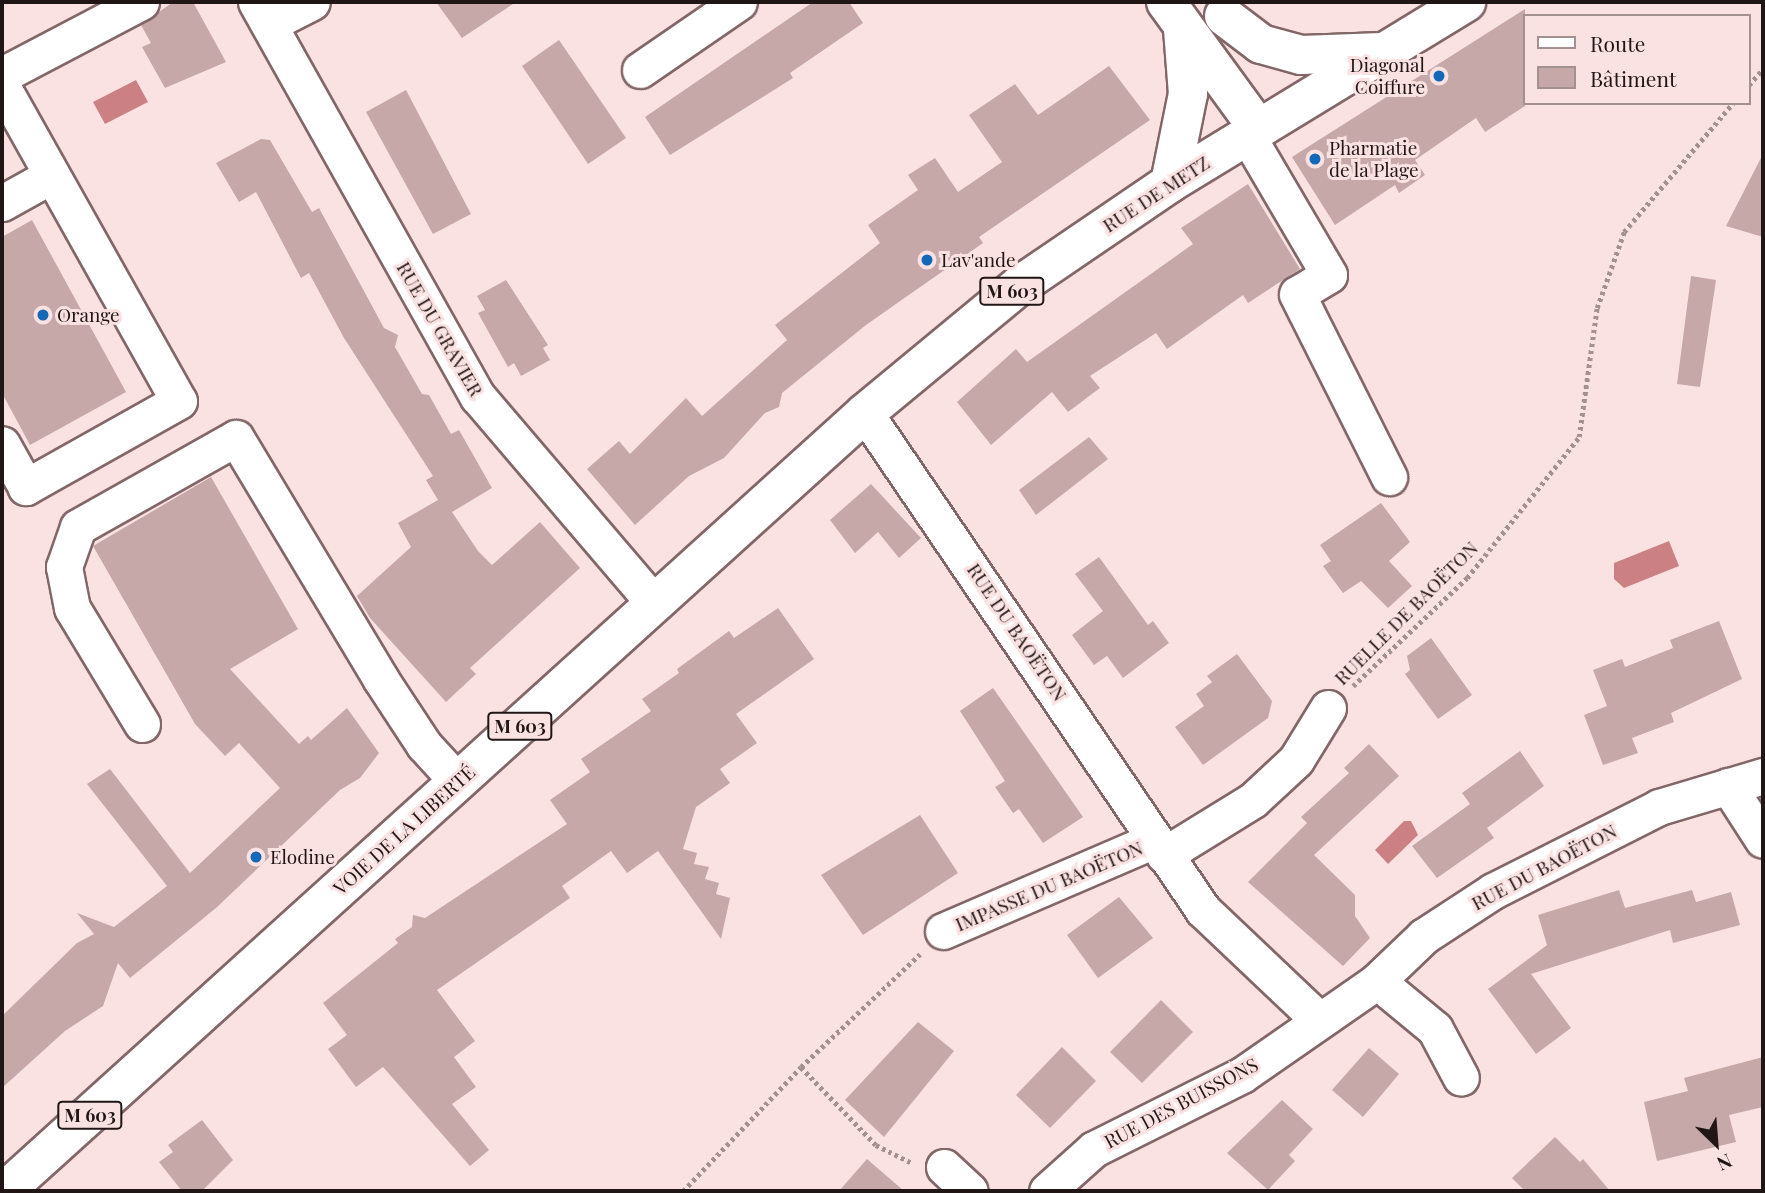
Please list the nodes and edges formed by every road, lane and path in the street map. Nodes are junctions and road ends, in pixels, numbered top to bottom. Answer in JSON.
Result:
{"nodes":[{"id":1,"x":141,"y":2,"type":"edge"},
{"id":2,"x":312,"y":2,"type":"edge"},
{"id":3,"x":1466,"y":2,"type":"edge"},
{"id":4,"x":723,"y":6,"type":"edge"},
{"id":5,"x":1220,"y":9,"type":"edge"},
{"id":6,"x":262,"y":13,"type":"edge"},
{"id":7,"x":1174,"y":16,"type":"edge"},
{"id":8,"x":1384,"y":52,"type":"junction"},
{"id":9,"x":640,"y":69,"type":"dead end"},
{"id":10,"x":1763,"y":69,"type":"edge"},
{"id":11,"x":2,"y":75,"type":"edge"},
{"id":12,"x":1751,"y":83,"type":"edge"},
{"id":13,"x":2,"y":86,"type":"edge"},
{"id":14,"x":1730,"y":105,"type":"edge"},
{"id":15,"x":1248,"y":120,"type":"junction"},
{"id":16,"x":52,"y":175,"type":"junction"},
{"id":17,"x":1170,"y":183,"type":"junction"},
{"id":18,"x":2,"y":203,"type":"edge"},
{"id":19,"x":865,"y":413,"type":"junction"},
{"id":20,"x":2,"y":444,"type":"edge"},
{"id":21,"x":1389,"y":477,"type":"dead end"},
{"id":22,"x":655,"y":604,"type":"junction"},
{"id":23,"x":1328,"y":708,"type":"joint"},
{"id":24,"x":142,"y":724,"type":"dead end"},
{"id":25,"x":1763,"y":776,"type":"edge"},
{"id":26,"x":458,"y":782,"type":"junction"},
{"id":27,"x":1728,"y":786,"type":"junction"},
{"id":28,"x":1763,"y":839,"type":"edge"},
{"id":29,"x":1159,"y":848,"type":"junction"},
{"id":30,"x":943,"y":931,"type":"joint"},
{"id":31,"x":1377,"y":981,"type":"junction"},
{"id":32,"x":1318,"y":1019,"type":"junction"},
{"id":33,"x":801,"y":1067,"type":"junction"},
{"id":34,"x":1461,"y":1078,"type":"dead end"},
{"id":35,"x":944,"y":1167,"type":"joint"},
{"id":36,"x":5,"y":1191,"type":"edge"},
{"id":37,"x":683,"y":1191,"type":"edge"},
{"id":38,"x":970,"y":1191,"type":"edge"},
{"id":39,"x":1047,"y":1191,"type":"edge"}],
"edges":[{"from":1,"to":11,"type":"street"},
{"from":2,"to":6,"type":"street","name":"RUE DU GRAVIER"},
{"from":3,"to":8,"type":"main road","name":"RUE DE METZ","number":"M 603"},
{"from":4,"to":9,"type":"street"},
{"from":5,"to":8,"type":"main road"},
{"from":5,"to":15,"type":"main road"},
{"from":6,"to":22,"type":"street","name":"RUE DU GRAVIER"},
{"from":7,"to":15,"type":"main road"},
{"from":7,"to":17,"type":"main road"},
{"from":8,"to":15,"type":"main road","name":"RUE DE METZ","number":"M 603"},
{"from":10,"to":12,"type":"path"},
{"from":13,"to":16,"type":"street"},
{"from":14,"to":23,"type":"path","name":"RUELLE DE BAOËTON"},
{"from":15,"to":17,"type":"main road","name":"RUE DE METZ","number":"M 603"},
{"from":15,"to":21,"type":"street"},
{"from":16,"to":18,"type":"street"},
{"from":16,"to":20,"type":"street"},
{"from":17,"to":19,"type":"main road","name":"RUE DE METZ","number":"M 603"},
{"from":19,"to":22,"type":"main road","name":"VOIE DE LA LIBERTÉ","number":"M 603"},
{"from":19,"to":29,"type":"street","name":"RUE DU BAOËTON"},
{"from":22,"to":26,"type":"main road","name":"VOIE DE LA LIBERTÉ","number":"M 603"},
{"from":23,"to":29,"type":"street"},
{"from":24,"to":26,"type":"street"},
{"from":25,"to":27,"type":"street","name":"RUE DU BAOËTON"},
{"from":26,"to":36,"type":"main road","name":"VOIE DE LA LIBERTÉ","number":"M 603"},
{"from":27,"to":28,"type":"street"},
{"from":27,"to":31,"type":"street","name":"RUE DU BAOËTON"},
{"from":29,"to":30,"type":"street","name":"IMPASSE DU BAOËTON"},
{"from":29,"to":32,"type":"street","name":"RUE DU BAOËTON"},
{"from":30,"to":33,"type":"path"},
{"from":31,"to":32,"type":"street","name":"RUE DU BAOËTON"},
{"from":31,"to":34,"type":"street"},
{"from":32,"to":39,"type":"street","name":"RUE DES BUISSONS"},
{"from":33,"to":35,"type":"path"},
{"from":33,"to":37,"type":"path"},
{"from":35,"to":38,"type":"street"}]}
